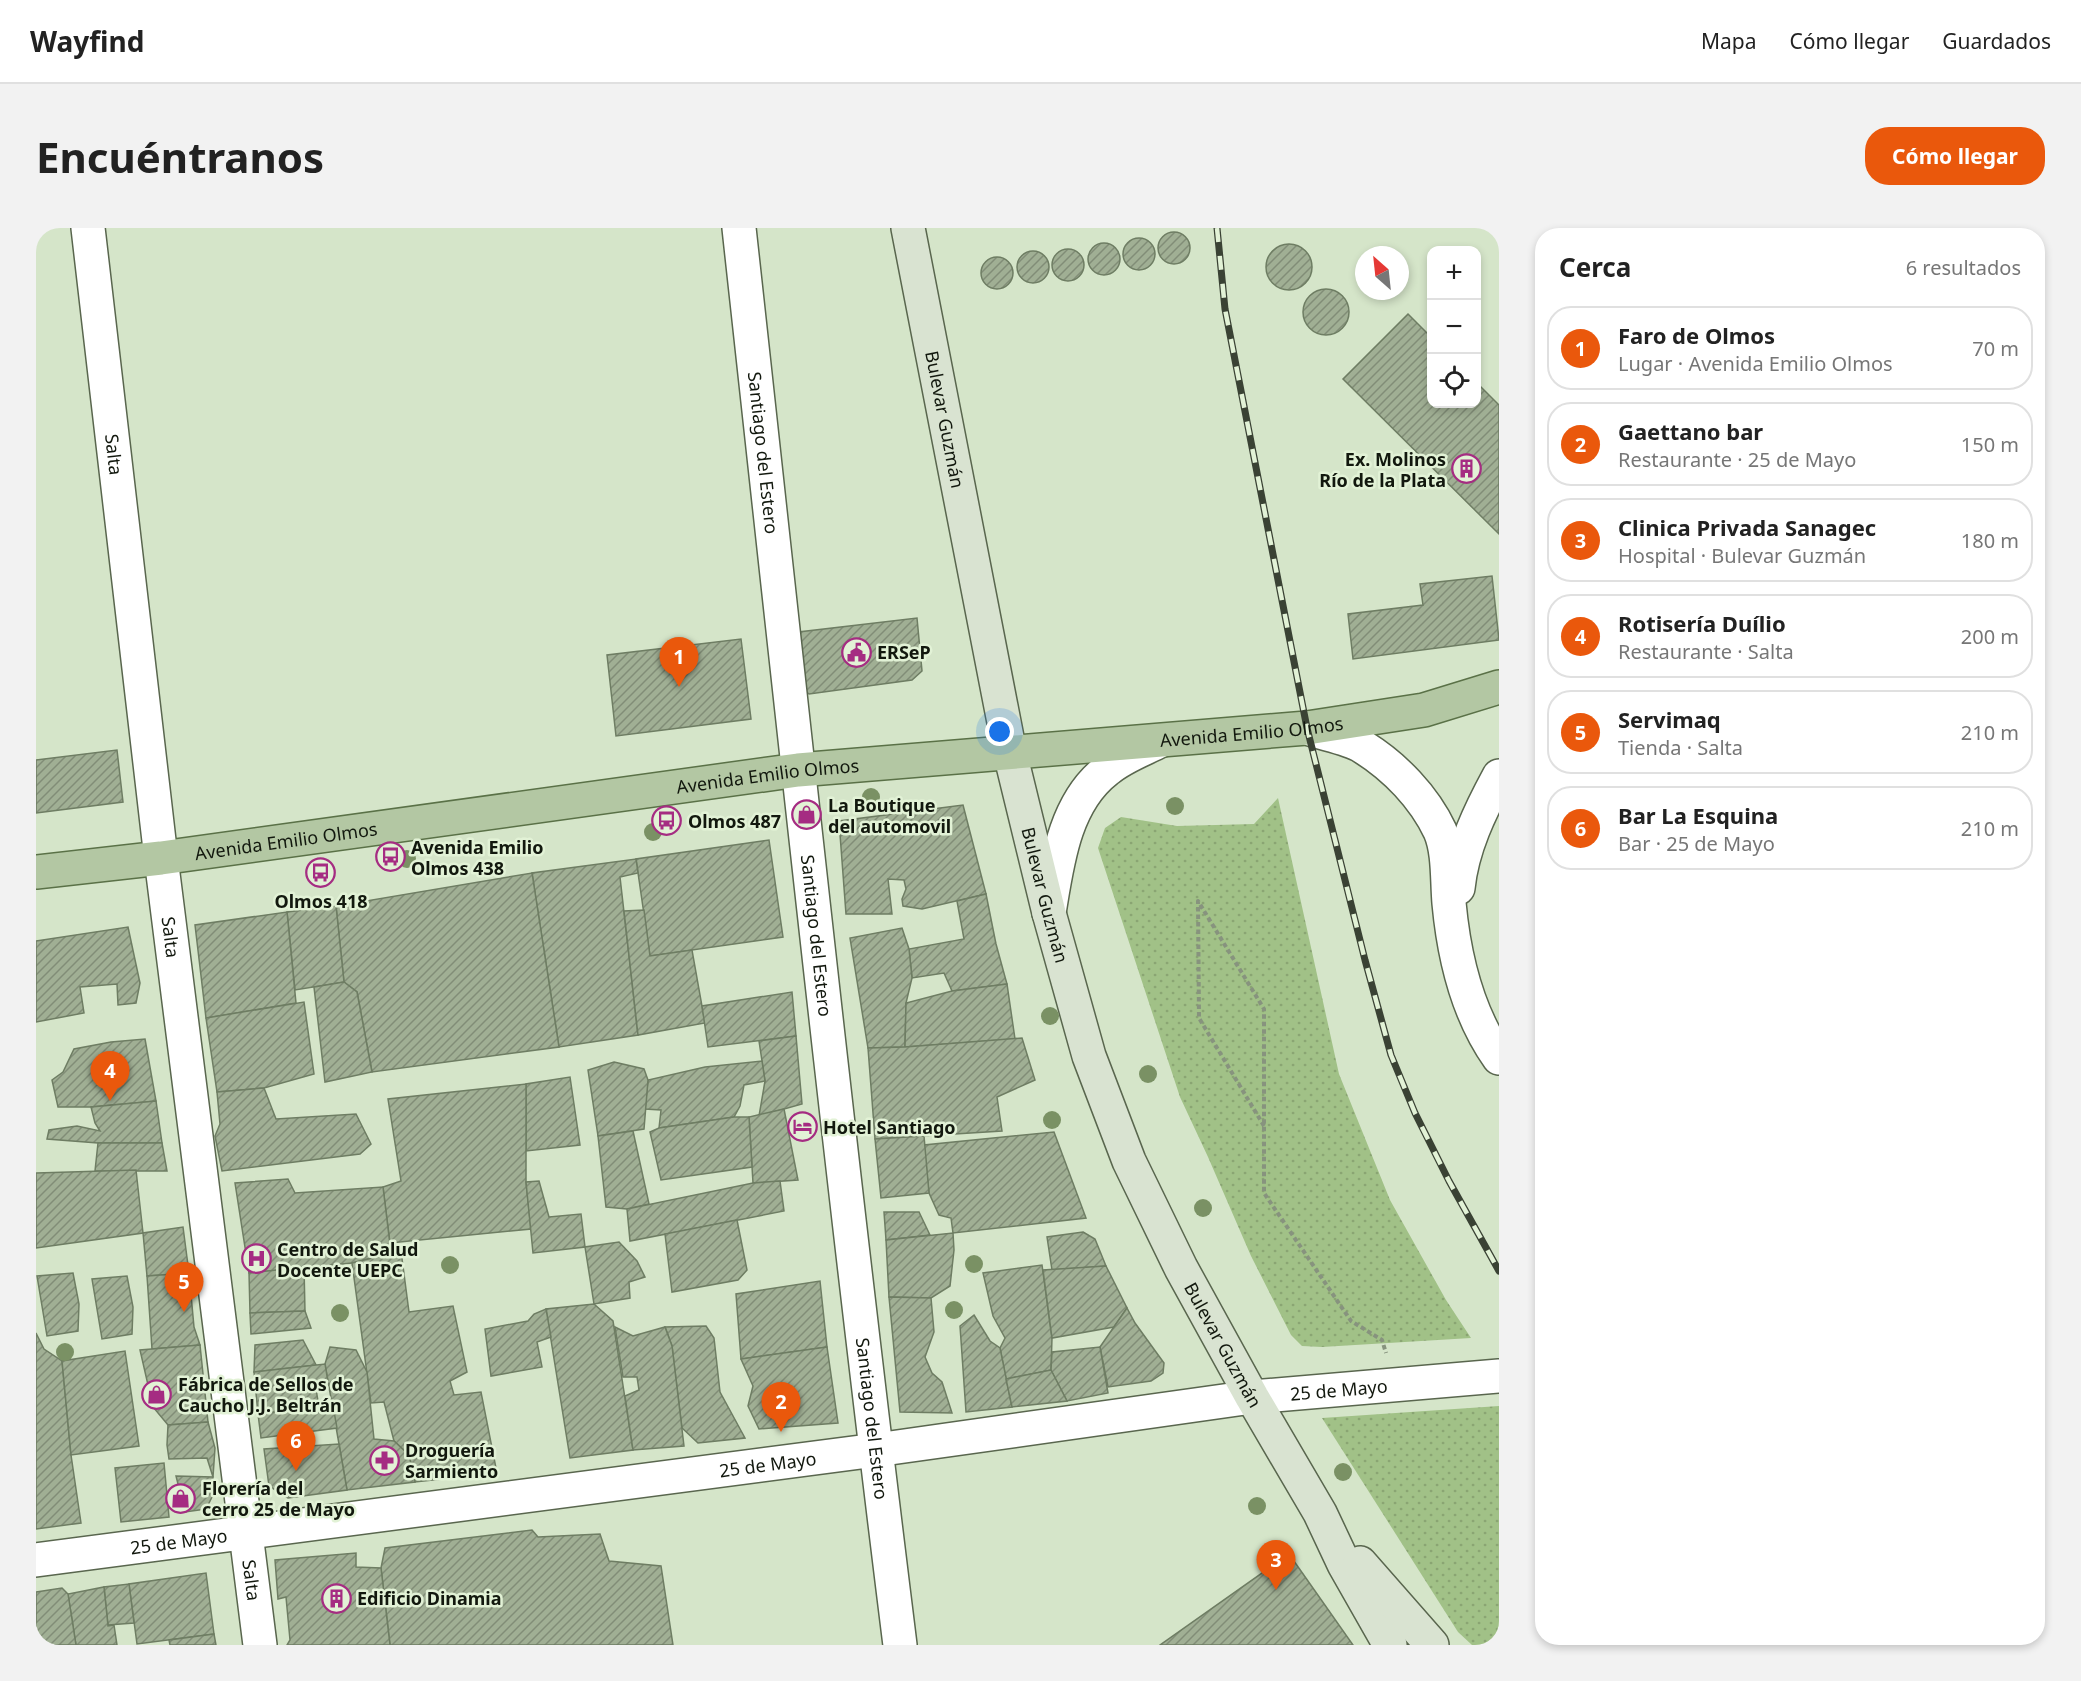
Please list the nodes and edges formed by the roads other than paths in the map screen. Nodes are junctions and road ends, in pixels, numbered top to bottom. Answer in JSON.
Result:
{"nodes":[{"id":1,"x":88,"y":228,"type":"edge"},
{"id":2,"x":739,"y":228,"type":"edge"},
{"id":3,"x":908,"y":228,"type":"edge"},
{"id":4,"x":1499,"y":687,"type":"edge"},
{"id":5,"x":1307,"y":728,"type":"junction"},
{"id":6,"x":1160,"y":741,"type":"junction"},
{"id":7,"x":1010,"y":753,"type":"junction"},
{"id":8,"x":798,"y":770,"type":"junction"},
{"id":9,"x":1499,"y":776,"type":"edge"},
{"id":10,"x":161,"y":858,"type":"junction"},
{"id":11,"x":36,"y":872,"type":"edge"},
{"id":12,"x":1049,"y":913,"type":"junction"},
{"id":13,"x":1455,"y":944,"type":"junction"},
{"id":14,"x":1499,"y":1058,"type":"edge"},
{"id":15,"x":1499,"y":1376,"type":"edge"},
{"id":16,"x":1252,"y":1397,"type":"junction"},
{"id":17,"x":876,"y":1450,"type":"junction"},
{"id":18,"x":1320,"y":1513,"type":"junction"},
{"id":19,"x":245,"y":1532,"type":"junction"},
{"id":20,"x":36,"y":1560,"type":"edge"},
{"id":21,"x":260,"y":1645,"type":"edge"},
{"id":22,"x":900,"y":1645,"type":"edge"},
{"id":23,"x":1390,"y":1645,"type":"edge"},
{"id":24,"x":1432,"y":1645,"type":"edge"}],
"edges":[{"from":1,"to":10,"type":"street","name":"Salta"},
{"from":2,"to":8,"type":"street","name":"Santiago del Estero"},
{"from":3,"to":7,"type":"main road","name":"Bulevar Guzmán"},
{"from":4,"to":5,"type":"main road","name":"Avenida Emilio Olmos"},
{"from":5,"to":6,"type":"main road","name":"Avenida Emilio Olmos"},
{"from":5,"to":13,"type":"street"},
{"from":6,"to":7,"type":"main road","name":"Avenida Emilio Olmos"},
{"from":6,"to":12,"type":"street"},
{"from":7,"to":8,"type":"main road","name":"Avenida Emilio Olmos"},
{"from":7,"to":12,"type":"main road","name":"Bulevar Guzmán"},
{"from":8,"to":10,"type":"main road","name":"Avenida Emilio Olmos"},
{"from":8,"to":17,"type":"street","name":"Santiago del Estero"},
{"from":9,"to":13,"type":"street"},
{"from":10,"to":11,"type":"main road","name":"Avenida Emilio Olmos"},
{"from":10,"to":19,"type":"street","name":"Salta"},
{"from":12,"to":16,"type":"main road","name":"Bulevar Guzmán"},
{"from":13,"to":14,"type":"street"},
{"from":15,"to":16,"type":"street","name":"25 de Mayo"},
{"from":16,"to":17,"type":"street","name":"25 de Mayo"},
{"from":16,"to":18,"type":"main road","name":"Bulevar Guzmán"},
{"from":17,"to":19,"type":"street","name":"25 de Mayo"},
{"from":17,"to":22,"type":"street","name":"Santiago del Estero"},
{"from":18,"to":23,"type":"main road","name":"Bulevar Guzmán"},
{"from":18,"to":24,"type":"main road","name":"Bulevar Guzmán"},
{"from":19,"to":20,"type":"street","name":"25 de Mayo"},
{"from":19,"to":21,"type":"street","name":"Salta"}]}
